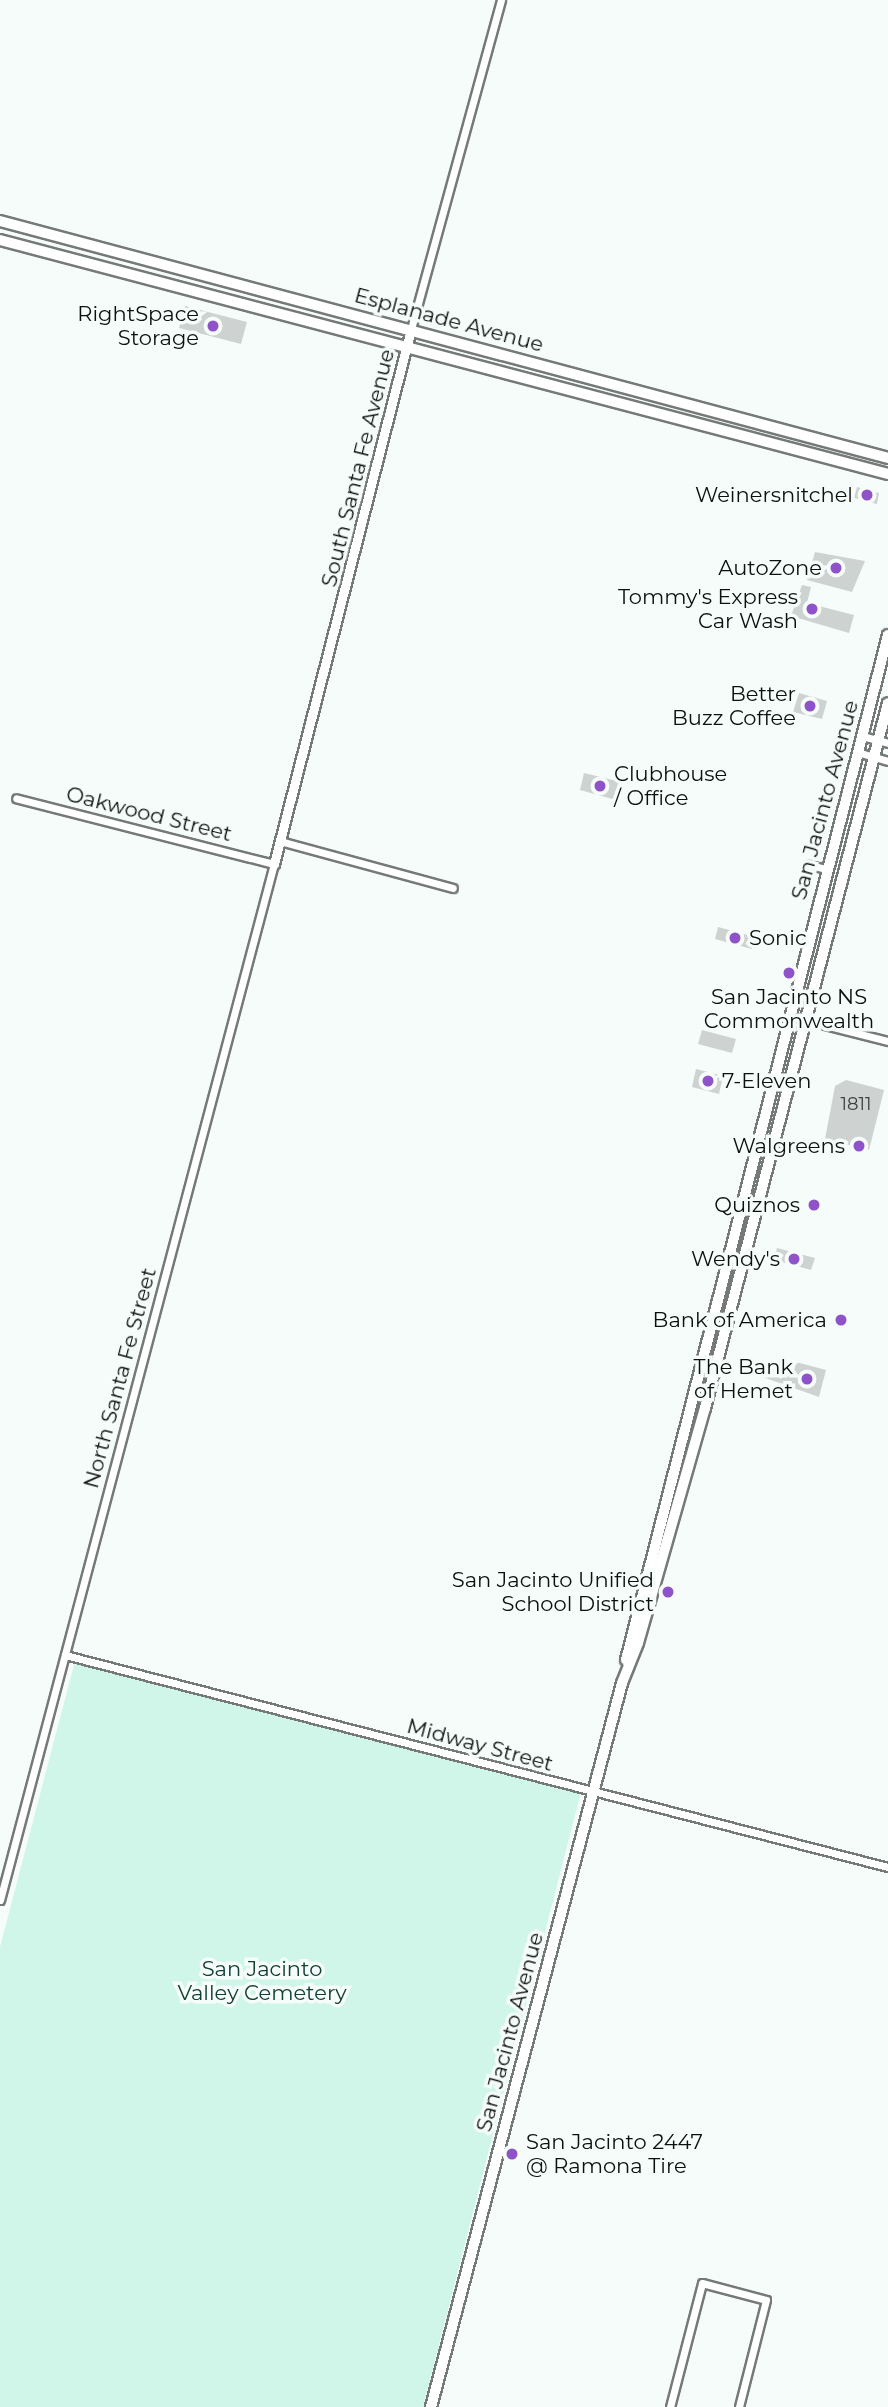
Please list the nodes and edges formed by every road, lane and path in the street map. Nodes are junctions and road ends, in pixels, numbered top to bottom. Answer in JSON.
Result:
{"nodes":[{"id":1,"x":500,"y":0,"type":"edge"},
{"id":2,"x":0,"y":221,"type":"edge"},
{"id":3,"x":0,"y":240,"type":"edge"},
{"id":4,"x":136,"y":257,"type":"junction"},
{"id":5,"x":132,"y":275,"type":"junction"},
{"id":6,"x":232,"y":282,"type":"junction"},
{"id":7,"x":227,"y":299,"type":"junction"},
{"id":8,"x":411,"y":329,"type":"junction"},
{"id":9,"x":407,"y":346,"type":"junction"},
{"id":10,"x":888,"y":458,"type":"edge"},
{"id":11,"x":888,"y":474,"type":"edge"},
{"id":12,"x":888,"y":635,"type":"edge"},
{"id":13,"x":888,"y":704,"type":"edge"},
{"id":14,"x":862,"y":736,"type":"junction"},
{"id":15,"x":883,"y":741,"type":"edge"},
{"id":16,"x":858,"y":752,"type":"junction"},
{"id":17,"x":874,"y":757,"type":"junction"},
{"id":18,"x":888,"y":761,"type":"edge"},
{"id":19,"x":16,"y":798,"type":"dead end"},
{"id":20,"x":280,"y":841,"type":"junction"},
{"id":21,"x":274,"y":864,"type":"junction"},
{"id":22,"x":809,"y":865,"type":"dead end"},
{"id":23,"x":826,"y":869,"type":"junction"},
{"id":24,"x":453,"y":888,"type":"dead end"},
{"id":25,"x":789,"y":1016,"type":"junction"},
{"id":26,"x":806,"y":1020,"type":"junction"},
{"id":27,"x":888,"y":1041,"type":"edge"},
{"id":28,"x":757,"y":1142,"type":"junction"},
{"id":29,"x":753,"y":1227,"type":"junction"},
{"id":30,"x":65,"y":1655,"type":"junction"},
{"id":31,"x":626,"y":1667,"type":"junction"},
{"id":32,"x":593,"y":1793,"type":"junction"},
{"id":33,"x":888,"y":1867,"type":"edge"},
{"id":34,"x":0,"y":1900,"type":"edge"},
{"id":35,"x":431,"y":2407,"type":"edge"},
{"id":36,"x":670,"y":2407,"type":"edge"},
{"id":37,"x":739,"y":2407,"type":"edge"}],
"edges":[{"from":1,"to":8,"type":"street","name":"South Santa Fe Avenue"},
{"from":2,"to":4,"type":"main road","name":"Esplanade Avenue"},
{"from":3,"to":5,"type":"main road","name":"Esplanade Avenue"},
{"from":4,"to":5,"type":"street"},
{"from":4,"to":6,"type":"main road","name":"Esplanade Avenue"},
{"from":5,"to":7,"type":"main road","name":"Esplanade Avenue"},
{"from":6,"to":7,"type":"main road"},
{"from":6,"to":8,"type":"main road","name":"Esplanade Avenue"},
{"from":7,"to":9,"type":"main road","name":"Esplanade Avenue"},
{"from":8,"to":9,"type":"street","name":"South Santa Fe Avenue"},
{"from":8,"to":10,"type":"main road","name":"Esplanade Avenue"},
{"from":9,"to":11,"type":"main road","name":"Esplanade Avenue"},
{"from":9,"to":20,"type":"street","name":"South Santa Fe Avenue"},
{"from":12,"to":14,"type":"main road","name":"San Jacinto Avenue"},
{"from":13,"to":15,"type":"main road","name":"San Jacinto Avenue"},
{"from":14,"to":15,"type":"street"},
{"from":14,"to":16,"type":"main road","name":"San Jacinto Avenue"},
{"from":15,"to":17,"type":"main road","name":"San Jacinto Avenue"},
{"from":16,"to":17,"type":"street"},
{"from":16,"to":23,"type":"main road","name":"San Jacinto Avenue"},
{"from":17,"to":18,"type":"street"},
{"from":17,"to":26,"type":"main road","name":"San Jacinto Avenue"},
{"from":19,"to":21,"type":"street","name":"Oakwood Street"},
{"from":20,"to":21,"type":"street","name":"South Santa Fe Avenue"},
{"from":20,"to":24,"type":"street"},
{"from":21,"to":30,"type":"street","name":"North Santa Fe Street"},
{"from":22,"to":23,"type":"street"},
{"from":23,"to":25,"type":"main road","name":"San Jacinto Avenue"},
{"from":25,"to":26,"type":"street"},
{"from":25,"to":28,"type":"main road","name":"San Jacinto Avenue"},
{"from":26,"to":27,"type":"street"},
{"from":26,"to":29,"type":"main road","name":"San Jacinto Avenue"},
{"from":28,"to":29,"type":"main road"},
{"from":28,"to":31,"type":"main road","name":"San Jacinto Avenue"},
{"from":29,"to":31,"type":"main road","name":"San Jacinto Avenue"},
{"from":30,"to":32,"type":"street","name":"Midway Street"},
{"from":30,"to":34,"type":"street","name":"North Santa Fe Street"},
{"from":31,"to":32,"type":"main road","name":"San Jacinto Avenue"},
{"from":32,"to":33,"type":"street","name":"Midway Street"},
{"from":32,"to":35,"type":"main road","name":"San Jacinto Avenue"},
{"from":36,"to":37,"type":"street"}]}
